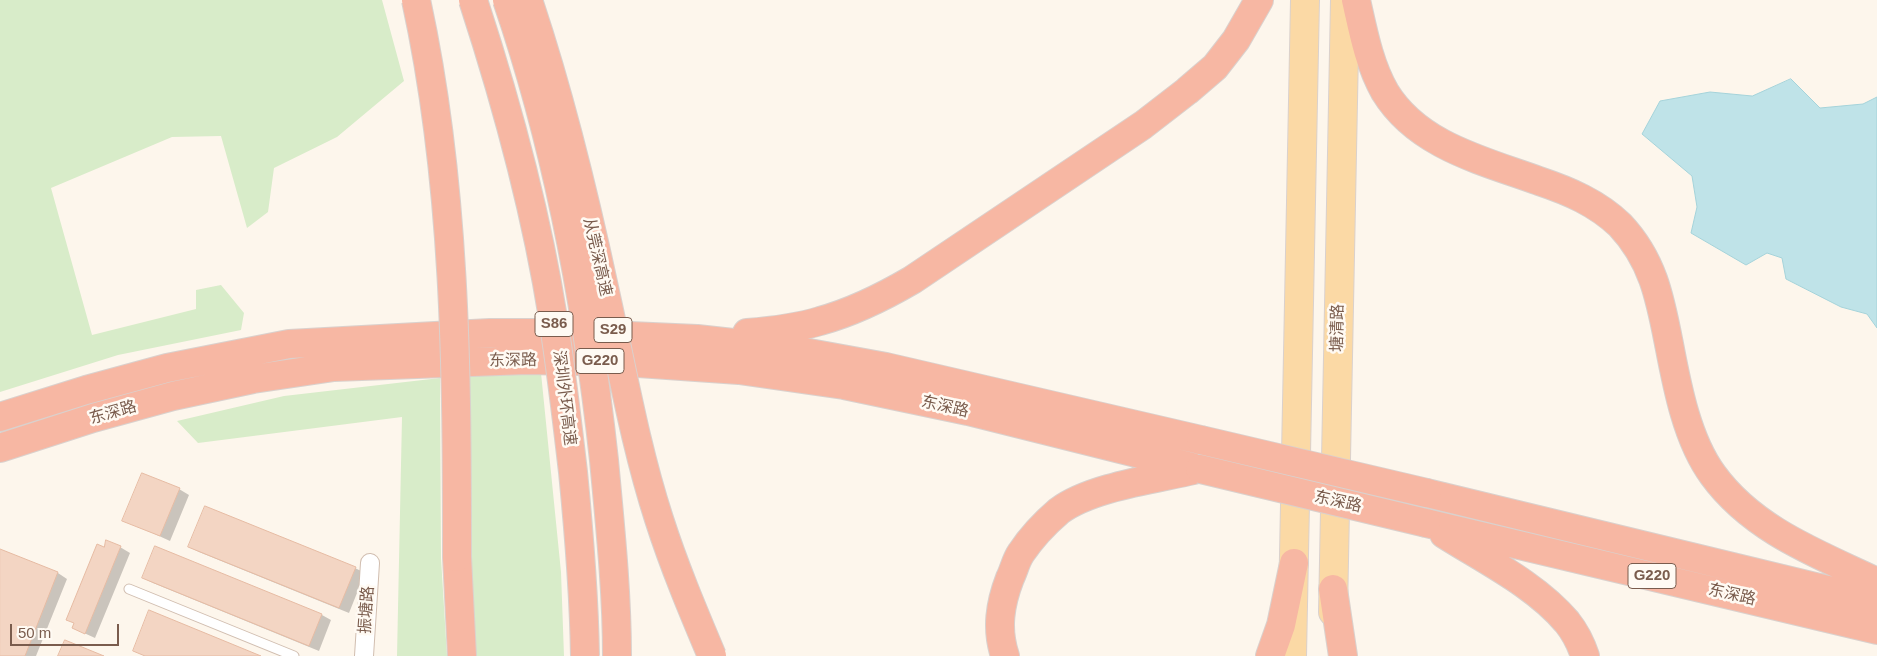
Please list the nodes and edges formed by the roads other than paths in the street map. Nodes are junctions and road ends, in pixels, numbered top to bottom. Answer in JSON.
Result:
{"nodes":[{"id":1,"x":416,"y":0,"type":"edge"},
{"id":2,"x":473,"y":0,"type":"edge"},
{"id":3,"x":507,"y":0,"type":"edge"},
{"id":4,"x":528,"y":0,"type":"edge"},
{"id":5,"x":1259,"y":0,"type":"edge"},
{"id":6,"x":1306,"y":0,"type":"edge"},
{"id":7,"x":1345,"y":0,"type":"edge"},
{"id":8,"x":1356,"y":0,"type":"edge"},
{"id":9,"x":697,"y":339,"type":"junction"},
{"id":10,"x":0,"y":417,"type":"edge"},
{"id":11,"x":0,"y":448,"type":"edge"},
{"id":12,"x":1200,"y":469,"type":"junction"},
{"id":13,"x":1426,"y":522,"type":"junction"},
{"id":14,"x":370,"y":563,"type":"dead end"},
{"id":15,"x":1294,"y":563,"type":"junction"},
{"id":16,"x":1877,"y":582,"type":"edge"},
{"id":17,"x":129,"y":589,"type":"dead end"},
{"id":18,"x":1333,"y":590,"type":"junction"},
{"id":19,"x":1877,"y":602,"type":"edge"},
{"id":20,"x":1877,"y":630,"type":"edge"},
{"id":21,"x":294,"y":656,"type":"edge"},
{"id":22,"x":364,"y":656,"type":"edge"},
{"id":23,"x":462,"y":656,"type":"edge"},
{"id":24,"x":585,"y":656,"type":"edge"},
{"id":25,"x":618,"y":656,"type":"edge"},
{"id":26,"x":712,"y":656,"type":"edge"},
{"id":27,"x":1005,"y":656,"type":"edge"},
{"id":28,"x":1270,"y":656,"type":"edge"},
{"id":29,"x":1292,"y":656,"type":"edge"},
{"id":30,"x":1332,"y":656,"type":"edge"},
{"id":31,"x":1343,"y":656,"type":"edge"},
{"id":32,"x":1585,"y":656,"type":"edge"}],
"edges":[{"from":1,"to":23,"type":"highway","bridge":true},
{"from":2,"to":24,"type":"highway","name":"深圳外环高速","number":"S86","bridge":true},
{"from":3,"to":25,"type":"highway","name":"深圳外环高速","number":"S86","bridge":true},
{"from":4,"to":26,"type":"highway","name":"从莞深高速","number":"S29","bridge":true},
{"from":5,"to":9,"type":"highway"},
{"from":6,"to":15,"type":"main road"},
{"from":7,"to":18,"type":"main road","name":"塘清路"},
{"from":8,"to":16,"type":"highway"},
{"from":9,"to":10,"type":"highway","name":"东深路","number":"G220"},
{"from":9,"to":19,"type":"highway","name":"东深路","number":"G220","bridge":true},
{"from":11,"to":12,"type":"highway","name":"东深路","number":"G220"},
{"from":12,"to":13,"type":"highway","name":"东深路","number":"G220","bridge":true},
{"from":12,"to":27,"type":"highway"},
{"from":13,"to":20,"type":"highway","name":"东深路","number":"G220"},
{"from":13,"to":32,"type":"highway"},
{"from":14,"to":22,"type":"street","name":"振塘路"},
{"from":15,"to":28,"type":"highway"},
{"from":15,"to":29,"type":"main road"},
{"from":17,"to":21,"type":"lane"},
{"from":18,"to":30,"type":"main road","name":"塘清路"},
{"from":18,"to":31,"type":"highway"}]}
